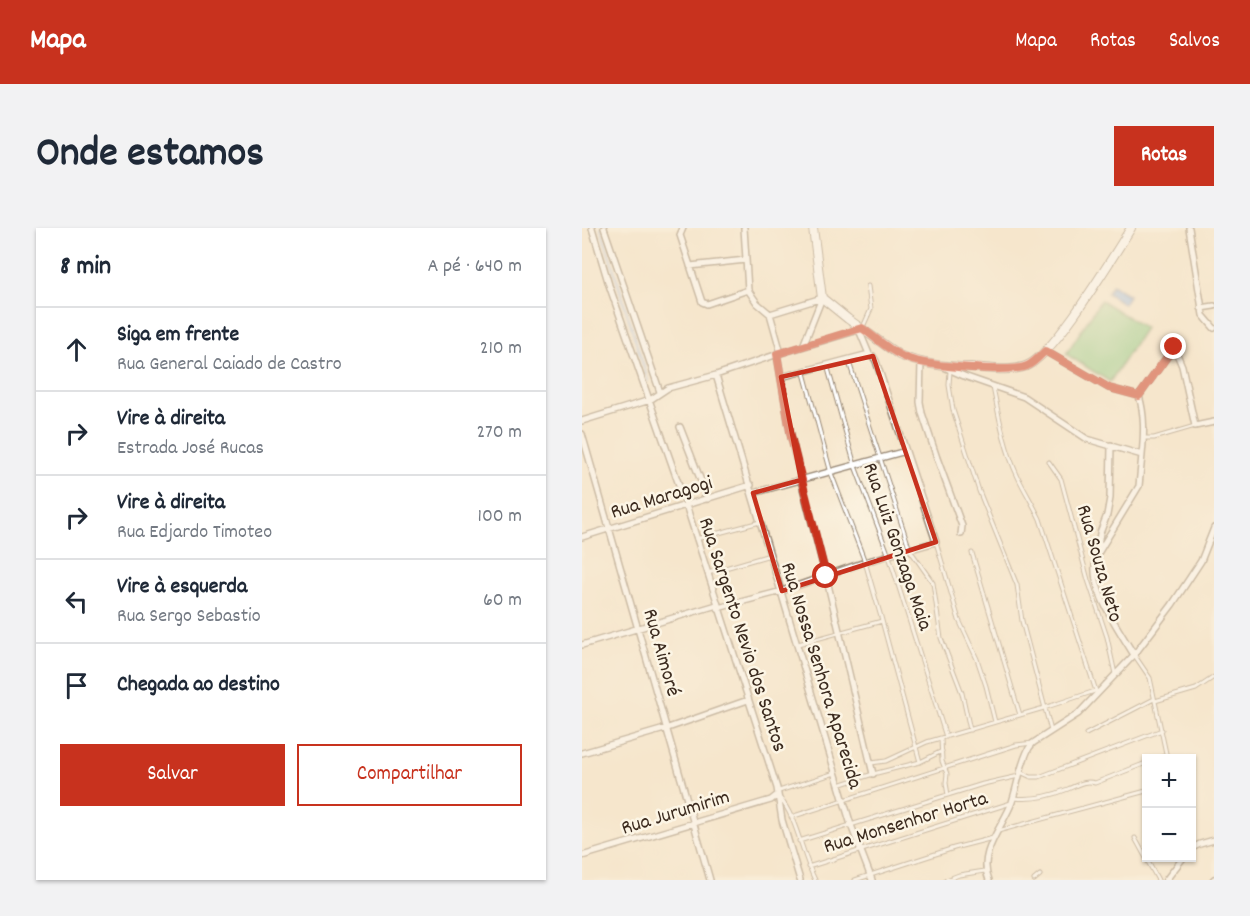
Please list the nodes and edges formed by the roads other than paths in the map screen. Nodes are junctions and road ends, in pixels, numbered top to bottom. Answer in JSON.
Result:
{"nodes":[{"id":1,"x":592,"y":228,"type":"edge"},
{"id":2,"x":604,"y":228,"type":"edge"},
{"id":3,"x":683,"y":228,"type":"edge"},
{"id":4,"x":744,"y":228,"type":"edge"},
{"id":5,"x":813,"y":228,"type":"edge"},
{"id":6,"x":1131,"y":228,"type":"edge"},
{"id":7,"x":1189,"y":228,"type":"edge"},
{"id":8,"x":747,"y":260,"type":"junction"},
{"id":9,"x":690,"y":266,"type":"junction"},
{"id":10,"x":868,"y":286,"type":"dead end"},
{"id":11,"x":748,"y":290,"type":"junction"},
{"id":12,"x":822,"y":298,"type":"junction"},
{"id":13,"x":1214,"y":306,"type":"edge"},
{"id":14,"x":1201,"y":308,"type":"junction"},
{"id":15,"x":770,"y":314,"type":"junction"},
{"id":16,"x":1214,"y":328,"type":"edge"},
{"id":17,"x":860,"y":329,"type":"junction"},
{"id":18,"x":804,"y":346,"type":"junction"},
{"id":19,"x":1045,"y":351,"type":"junction"},
{"id":20,"x":779,"y":353,"type":"junction"},
{"id":21,"x":867,"y":355,"type":"junction"},
{"id":22,"x":849,"y":359,"type":"junction"},
{"id":23,"x":921,"y":362,"type":"junction"},
{"id":24,"x":827,"y":365,"type":"junction"},
{"id":25,"x":946,"y":368,"type":"junction"},
{"id":26,"x":803,"y":371,"type":"junction"},
{"id":27,"x":716,"y":375,"type":"junction"},
{"id":28,"x":781,"y":377,"type":"junction"},
{"id":29,"x":993,"y":385,"type":"junction"},
{"id":30,"x":660,"y":392,"type":"junction"},
{"id":31,"x":1139,"y":396,"type":"junction"},
{"id":32,"x":650,"y":400,"type":"junction"},
{"id":33,"x":582,"y":421,"type":"edge"},
{"id":34,"x":1214,"y":422,"type":"edge"},
{"id":35,"x":1195,"y":426,"type":"junction"},
{"id":36,"x":680,"y":427,"type":"dead end"},
{"id":37,"x":582,"y":434,"type":"edge"},
{"id":38,"x":1144,"y":438,"type":"junction"},
{"id":39,"x":1111,"y":445,"type":"junction"},
{"id":40,"x":906,"y":451,"type":"junction"},
{"id":41,"x":1142,"y":455,"type":"junction"},
{"id":42,"x":881,"y":458,"type":"junction"},
{"id":43,"x":1049,"y":462,"type":"dead end"},
{"id":44,"x":855,"y":466,"type":"junction"},
{"id":45,"x":831,"y":473,"type":"junction"},
{"id":46,"x":801,"y":480,"type":"junction"},
{"id":47,"x":751,"y":486,"type":"junction"},
{"id":48,"x":753,"y":493,"type":"junction"},
{"id":49,"x":708,"y":499,"type":"junction"},
{"id":50,"x":686,"y":505,"type":"junction"},
{"id":51,"x":760,"y":522,"type":"junction"},
{"id":52,"x":1214,"y":528,"type":"edge"},
{"id":53,"x":611,"y":529,"type":"junction"},
{"id":54,"x":961,"y":534,"type":"dead end"},
{"id":55,"x":582,"y":537,"type":"edge"},
{"id":56,"x":696,"y":539,"type":"junction"},
{"id":57,"x":936,"y":542,"type":"junction"},
{"id":58,"x":910,"y":550,"type":"junction"},
{"id":59,"x":972,"y":553,"type":"dead end"},
{"id":60,"x":770,"y":555,"type":"junction"},
{"id":61,"x":1096,"y":555,"type":"junction"},
{"id":62,"x":888,"y":556,"type":"junction"},
{"id":63,"x":865,"y":562,"type":"junction"},
{"id":64,"x":707,"y":573,"type":"junction"},
{"id":65,"x":826,"y":576,"type":"junction"},
{"id":66,"x":782,"y":591,"type":"junction"},
{"id":67,"x":718,"y":607,"type":"junction"},
{"id":68,"x":882,"y":621,"type":"junction"},
{"id":69,"x":639,"y":629,"type":"junction"},
{"id":70,"x":840,"y":633,"type":"junction"},
{"id":71,"x":798,"y":644,"type":"junction"},
{"id":72,"x":582,"y":645,"type":"edge"},
{"id":73,"x":1134,"y":655,"type":"junction"},
{"id":74,"x":1116,"y":676,"type":"junction"},
{"id":75,"x":1214,"y":677,"type":"edge"},
{"id":76,"x":1097,"y":692,"type":"junction"},
{"id":77,"x":748,"y":700,"type":"junction"},
{"id":78,"x":1155,"y":700,"type":"junction"},
{"id":79,"x":1044,"y":708,"type":"junction"},
{"id":80,"x":1020,"y":715,"type":"junction"},
{"id":81,"x":995,"y":723,"type":"junction"},
{"id":82,"x":668,"y":728,"type":"junction"},
{"id":83,"x":970,"y":730,"type":"junction"},
{"id":84,"x":1162,"y":730,"type":"junction"},
{"id":85,"x":1052,"y":731,"type":"junction"},
{"id":86,"x":1086,"y":734,"type":"dead end"},
{"id":87,"x":946,"y":737,"type":"junction"},
{"id":88,"x":940,"y":739,"type":"junction"},
{"id":89,"x":1033,"y":743,"type":"junction"},
{"id":90,"x":915,"y":747,"type":"junction"},
{"id":91,"x":942,"y":751,"type":"junction"},
{"id":92,"x":582,"y":753,"type":"edge"},
{"id":93,"x":1166,"y":754,"type":"edge"},
{"id":94,"x":920,"y":762,"type":"junction"},
{"id":95,"x":870,"y":764,"type":"junction"},
{"id":96,"x":1142,"y":765,"type":"edge"},
{"id":97,"x":944,"y":769,"type":"junction"},
{"id":98,"x":836,"y":773,"type":"junction"},
{"id":99,"x":873,"y":774,"type":"junction"},
{"id":100,"x":1019,"y":774,"type":"junction"},
{"id":101,"x":839,"y":785,"type":"junction"},
{"id":102,"x":1142,"y":792,"type":"edge"},
{"id":103,"x":777,"y":794,"type":"junction"},
{"id":104,"x":948,"y":795,"type":"junction"},
{"id":105,"x":844,"y":800,"type":"junction"},
{"id":106,"x":1012,"y":800,"type":"junction"},
{"id":107,"x":791,"y":817,"type":"junction"},
{"id":108,"x":694,"y":822,"type":"junction"},
{"id":109,"x":851,"y":825,"type":"junction"},
{"id":110,"x":996,"y":832,"type":"junction"},
{"id":111,"x":993,"y":838,"type":"junction"},
{"id":112,"x":1135,"y":838,"type":"dead end"},
{"id":113,"x":1214,"y":840,"type":"edge"},
{"id":114,"x":799,"y":841,"type":"junction"},
{"id":115,"x":1196,"y":846,"type":"edge"},
{"id":116,"x":860,"y":850,"type":"junction"},
{"id":117,"x":582,"y":856,"type":"edge"},
{"id":118,"x":1180,"y":862,"type":"edge"},
{"id":119,"x":808,"y":867,"type":"junction"},
{"id":120,"x":985,"y":871,"type":"junction"},
{"id":121,"x":1040,"y":875,"type":"dead end"},
{"id":122,"x":871,"y":877,"type":"edge"},
{"id":123,"x":710,"y":880,"type":"edge"},
{"id":124,"x":800,"y":880,"type":"edge"},
{"id":125,"x":815,"y":880,"type":"edge"},
{"id":126,"x":855,"y":880,"type":"edge"},
{"id":127,"x":946,"y":880,"type":"edge"},
{"id":128,"x":989,"y":880,"type":"edge"},
{"id":129,"x":1034,"y":880,"type":"edge"},
{"id":130,"x":1158,"y":880,"type":"edge"},
{"id":131,"x":1166,"y":880,"type":"edge"}],
"edges":[{"from":1,"to":32,"type":"street","name":"Rua Sargento Nevio dos Santos"},
{"from":2,"to":30,"type":"street"},
{"from":3,"to":9,"type":"street"},
{"from":4,"to":8,"type":"street"},
{"from":5,"to":12,"type":"street"},
{"from":6,"to":19,"type":"street"},
{"from":7,"to":14,"type":"street"},
{"from":8,"to":9,"type":"street"},
{"from":8,"to":11,"type":"street"},
{"from":9,"to":11,"type":"street"},
{"from":10,"to":17,"type":"lane"},
{"from":11,"to":15,"type":"street"},
{"from":12,"to":15,"type":"street"},
{"from":12,"to":17,"type":"street"},
{"from":12,"to":18,"type":"street"},
{"from":13,"to":14,"type":"street"},
{"from":14,"to":16,"type":"street"},
{"from":15,"to":20,"type":"street"},
{"from":17,"to":18,"type":"street"},
{"from":17,"to":21,"type":"street"},
{"from":17,"to":23,"type":"street"},
{"from":18,"to":20,"type":"street"},
{"from":19,"to":25,"type":"street"},
{"from":19,"to":31,"type":"street"},
{"from":20,"to":27,"type":"street"},
{"from":20,"to":28,"type":"street"},
{"from":21,"to":22,"type":"street"},
{"from":21,"to":40,"type":"street"},
{"from":22,"to":24,"type":"street"},
{"from":22,"to":42,"type":"lane"},
{"from":23,"to":25,"type":"street"},
{"from":23,"to":54,"type":"street"},
{"from":24,"to":26,"type":"street"},
{"from":24,"to":44,"type":"lane","name":"Rua Luiz Gonzaga Maia"},
{"from":25,"to":29,"type":"street"},
{"from":25,"to":79,"type":"lane"},
{"from":26,"to":28,"type":"street"},
{"from":26,"to":45,"type":"lane"},
{"from":27,"to":30,"type":"street"},
{"from":27,"to":47,"type":"street","name":"Rua Nossa Senhora Aparecida"},
{"from":28,"to":46,"type":"street"},
{"from":29,"to":39,"type":"street"},
{"from":29,"to":76,"type":"lane"},
{"from":30,"to":32,"type":"street"},
{"from":31,"to":35,"type":"street"},
{"from":31,"to":38,"type":"street"},
{"from":32,"to":33,"type":"street"},
{"from":32,"to":50,"type":"street","name":"Rua Sargento Nevio dos Santos"},
{"from":34,"to":35,"type":"street"},
{"from":35,"to":38,"type":"lane"},
{"from":36,"to":49,"type":"street"},
{"from":37,"to":53,"type":"street","name":"Rua Aimoré"},
{"from":38,"to":41,"type":"street"},
{"from":39,"to":41,"type":"street"},
{"from":39,"to":61,"type":"street"},
{"from":40,"to":42,"type":"street"},
{"from":40,"to":57,"type":"street"},
{"from":41,"to":61,"type":"street"},
{"from":42,"to":44,"type":"street"},
{"from":42,"to":58,"type":"lane"},
{"from":43,"to":74,"type":"lane","name":"Rua Souza Neto"},
{"from":44,"to":45,"type":"street"},
{"from":44,"to":62,"type":"lane","name":"Rua Luiz Gonzaga Maia"},
{"from":45,"to":46,"type":"street"},
{"from":45,"to":63,"type":"lane"},
{"from":46,"to":48,"type":"street"},
{"from":46,"to":65,"type":"street"},
{"from":47,"to":48,"type":"street","name":"Rua Nossa Senhora Aparecida"},
{"from":47,"to":49,"type":"street","name":"Rua Maragogi"},
{"from":48,"to":51,"type":"street","name":"Rua Nossa Senhora Aparecida"},
{"from":49,"to":50,"type":"street","name":"Rua Maragogi"},
{"from":50,"to":53,"type":"street","name":"Rua Maragogi"},
{"from":50,"to":56,"type":"street","name":"Rua Sargento Nevio dos Santos"},
{"from":51,"to":56,"type":"lane"},
{"from":51,"to":60,"type":"street","name":"Rua Nossa Senhora Aparecida"},
{"from":52,"to":73,"type":"street"},
{"from":53,"to":55,"type":"street","name":"Rua Maragogi"},
{"from":53,"to":69,"type":"street","name":"Rua Aimoré"},
{"from":56,"to":64,"type":"street","name":"Rua Sargento Nevio dos Santos"},
{"from":57,"to":58,"type":"street"},
{"from":57,"to":81,"type":"lane"},
{"from":58,"to":62,"type":"street"},
{"from":58,"to":83,"type":"lane"},
{"from":59,"to":80,"type":"lane"},
{"from":60,"to":64,"type":"lane"},
{"from":60,"to":66,"type":"street","name":"Rua Nossa Senhora Aparecida"},
{"from":61,"to":73,"type":"street"},
{"from":62,"to":63,"type":"street"},
{"from":62,"to":87,"type":"lane","name":"Rua Luiz Gonzaga Maia"},
{"from":63,"to":65,"type":"street"},
{"from":63,"to":68,"type":"lane"},
{"from":64,"to":67,"type":"street","name":"Rua Sargento Nevio dos Santos"},
{"from":65,"to":66,"type":"street"},
{"from":65,"to":70,"type":"street"},
{"from":66,"to":67,"type":"street"},
{"from":66,"to":71,"type":"street","name":"Rua Nossa Senhora Aparecida"},
{"from":67,"to":69,"type":"street"},
{"from":67,"to":77,"type":"street","name":"Rua Sargento Nevio dos Santos"},
{"from":68,"to":70,"type":"lane"},
{"from":68,"to":90,"type":"lane"},
{"from":69,"to":72,"type":"street"},
{"from":69,"to":82,"type":"street","name":"Rua Aimoré"},
{"from":70,"to":71,"type":"lane"},
{"from":70,"to":95,"type":"street"},
{"from":71,"to":98,"type":"street","name":"Rua Nossa Senhora Aparecida"},
{"from":73,"to":74,"type":"street"},
{"from":73,"to":78,"type":"lane"},
{"from":74,"to":76,"type":"street"},
{"from":75,"to":78,"type":"lane"},
{"from":76,"to":79,"type":"lane"},
{"from":76,"to":85,"type":"street"},
{"from":77,"to":82,"type":"street"},
{"from":77,"to":103,"type":"street","name":"Rua Sargento Nevio dos Santos"},
{"from":78,"to":84,"type":"lane"},
{"from":78,"to":86,"type":"lane"},
{"from":79,"to":80,"type":"lane"},
{"from":79,"to":85,"type":"lane"},
{"from":80,"to":81,"type":"lane"},
{"from":81,"to":83,"type":"lane"},
{"from":82,"to":92,"type":"street"},
{"from":82,"to":108,"type":"street","name":"Rua Aimoré"},
{"from":83,"to":87,"type":"lane"},
{"from":84,"to":93,"type":"lane"},
{"from":84,"to":100,"type":"lane"},
{"from":85,"to":89,"type":"street"},
{"from":87,"to":88,"type":"lane"},
{"from":88,"to":90,"type":"lane"},
{"from":88,"to":91,"type":"lane"},
{"from":89,"to":97,"type":"lane"},
{"from":89,"to":100,"type":"street"},
{"from":90,"to":94,"type":"lane"},
{"from":90,"to":95,"type":"lane"},
{"from":91,"to":94,"type":"lane"},
{"from":91,"to":97,"type":"lane"},
{"from":94,"to":99,"type":"lane"},
{"from":95,"to":99,"type":"street"},
{"from":96,"to":106,"type":"lane","name":"Rua Monsenhor Horta"},
{"from":97,"to":104,"type":"lane"},
{"from":97,"to":105,"type":"lane"},
{"from":98,"to":101,"type":"street","name":"Rua Nossa Senhora Aparecida"},
{"from":98,"to":103,"type":"lane"},
{"from":99,"to":101,"type":"lane"},
{"from":100,"to":104,"type":"lane"},
{"from":100,"to":106,"type":"street"},
{"from":101,"to":105,"type":"street","name":"Rua Nossa Senhora Aparecida"},
{"from":102,"to":110,"type":"lane"},
{"from":103,"to":107,"type":"lane"},
{"from":103,"to":108,"type":"street","name":"Rua Jurumirim"},
{"from":103,"to":124,"type":"street","name":"Rua Sargento Nevio dos Santos"},
{"from":104,"to":109,"type":"lane"},
{"from":105,"to":107,"type":"lane"},
{"from":105,"to":109,"type":"street","name":"Rua Nossa Senhora Aparecida"},
{"from":106,"to":110,"type":"street"},
{"from":106,"to":116,"type":"lane","name":"Rua Monsenhor Horta"},
{"from":107,"to":114,"type":"lane"},
{"from":108,"to":117,"type":"street","name":"Rua Jurumirim"},
{"from":108,"to":123,"type":"street","name":"Rua Aimoré"},
{"from":109,"to":114,"type":"lane"},
{"from":109,"to":116,"type":"street","name":"Rua Nossa Senhora Aparecida"},
{"from":110,"to":111,"type":"street"},
{"from":111,"to":120,"type":"street"},
{"from":111,"to":122,"type":"lane"},
{"from":112,"to":130,"type":"lane"},
{"from":113,"to":115,"type":"street"},
{"from":114,"to":119,"type":"lane"},
{"from":116,"to":119,"type":"lane","name":"Rua Monsenhor Horta"},
{"from":116,"to":122,"type":"street","name":"Rua Nossa Senhora Aparecida"},
{"from":118,"to":131,"type":"street"},
{"from":119,"to":125,"type":"lane"},
{"from":120,"to":127,"type":"lane"},
{"from":120,"to":128,"type":"street"},
{"from":121,"to":129,"type":"lane"},
{"from":122,"to":126,"type":"lane"}]}
